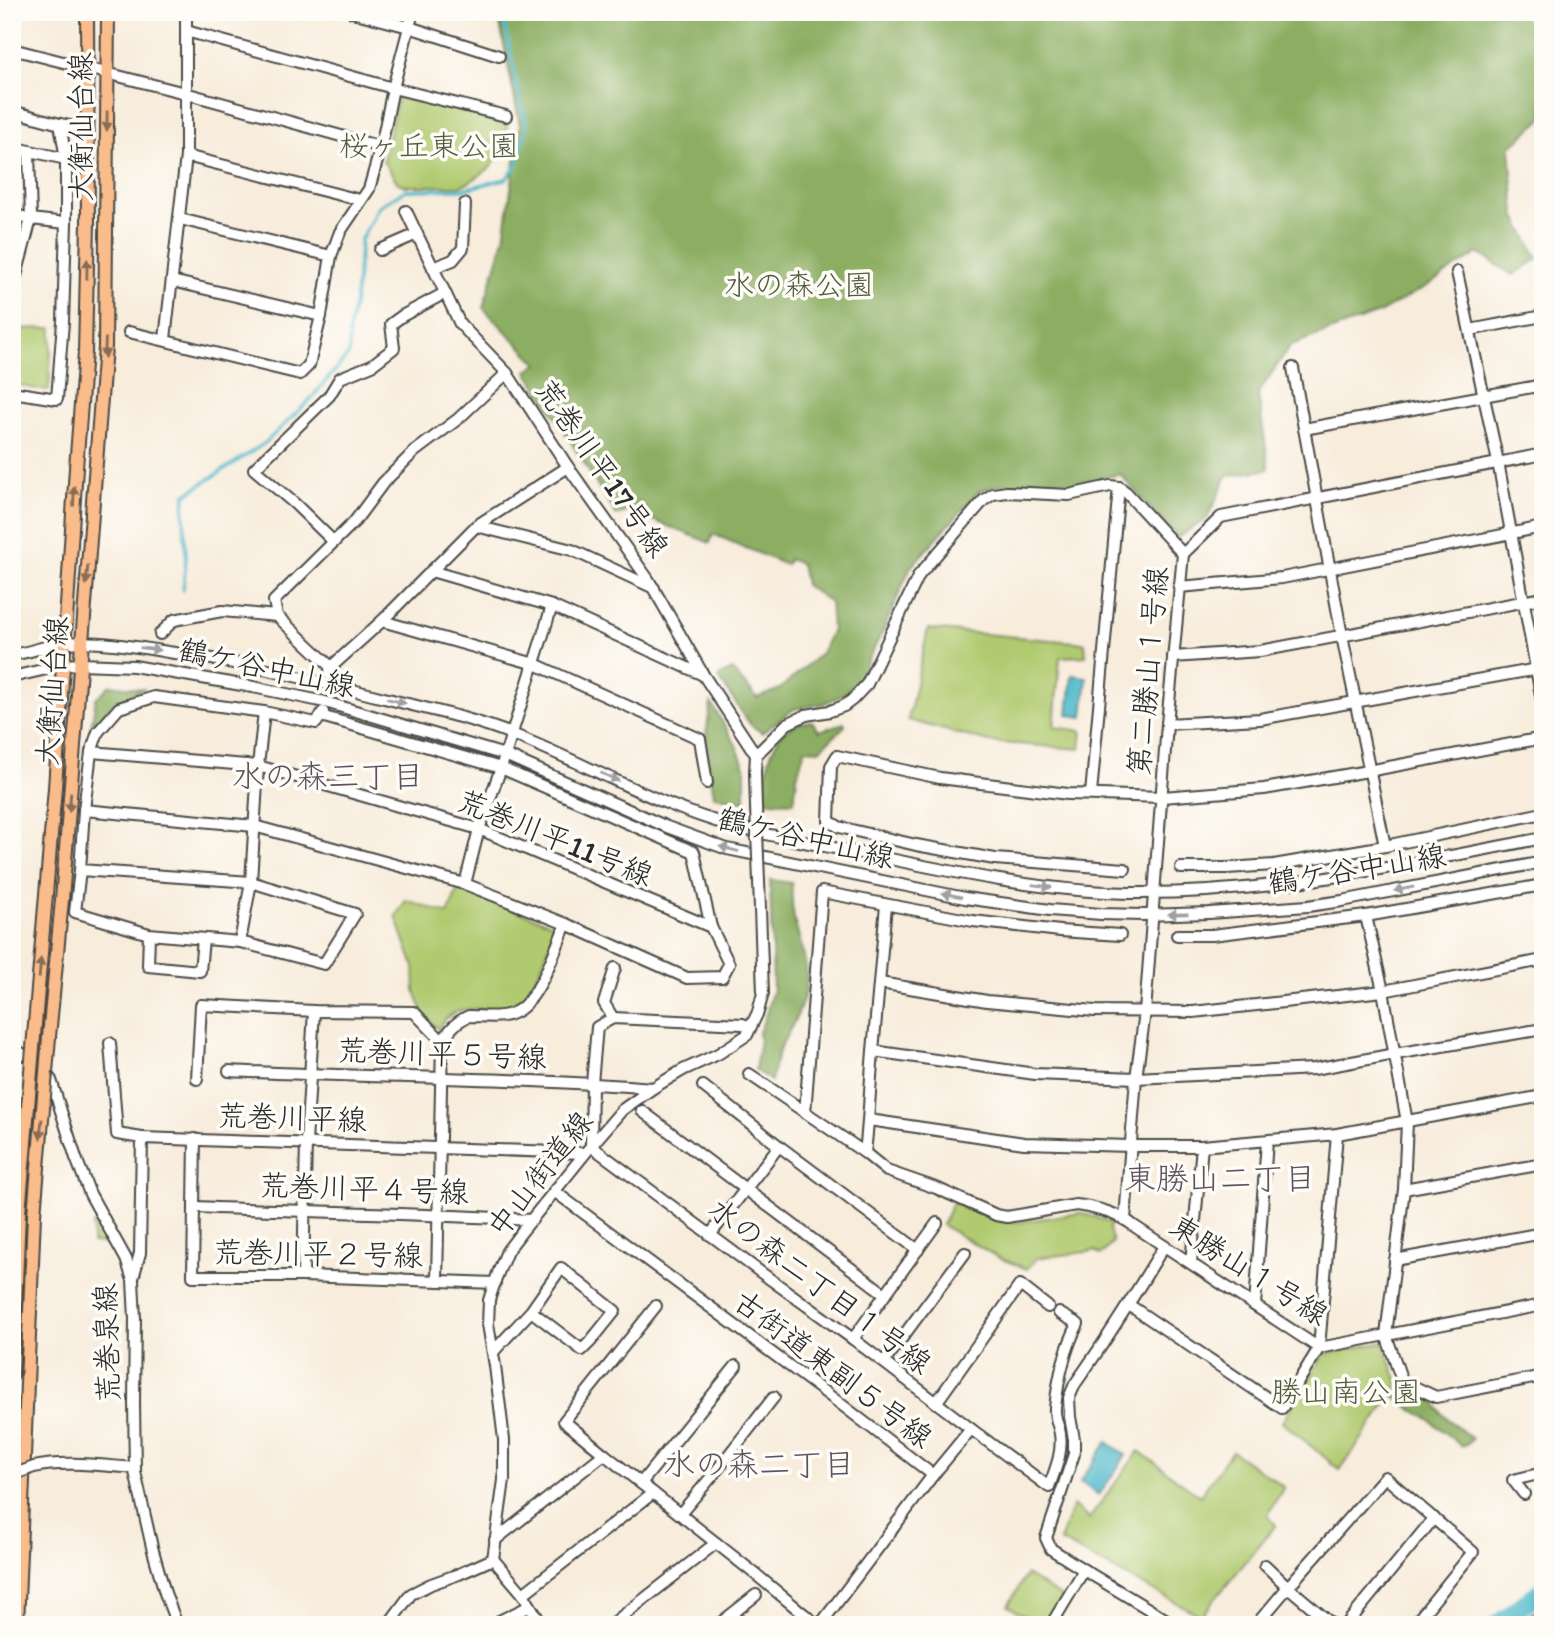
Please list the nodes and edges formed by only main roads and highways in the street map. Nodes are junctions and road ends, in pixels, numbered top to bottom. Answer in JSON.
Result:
{"nodes":[{"id":1,"x":87,"y":12,"type":"edge"},
{"id":2,"x":108,"y":12,"type":"edge"},
{"id":3,"x":12,"y":1374,"type":"edge"},
{"id":4,"x":17,"y":1625,"type":"edge"}],
"edges":[{"from":3,"to":1,"type":"main road","name":"大衡仙台線","one_way":true,"bridge":true},
{"from":2,"to":4,"type":"main road","name":"大衡仙台線","one_way":true,"bridge":true}]}
